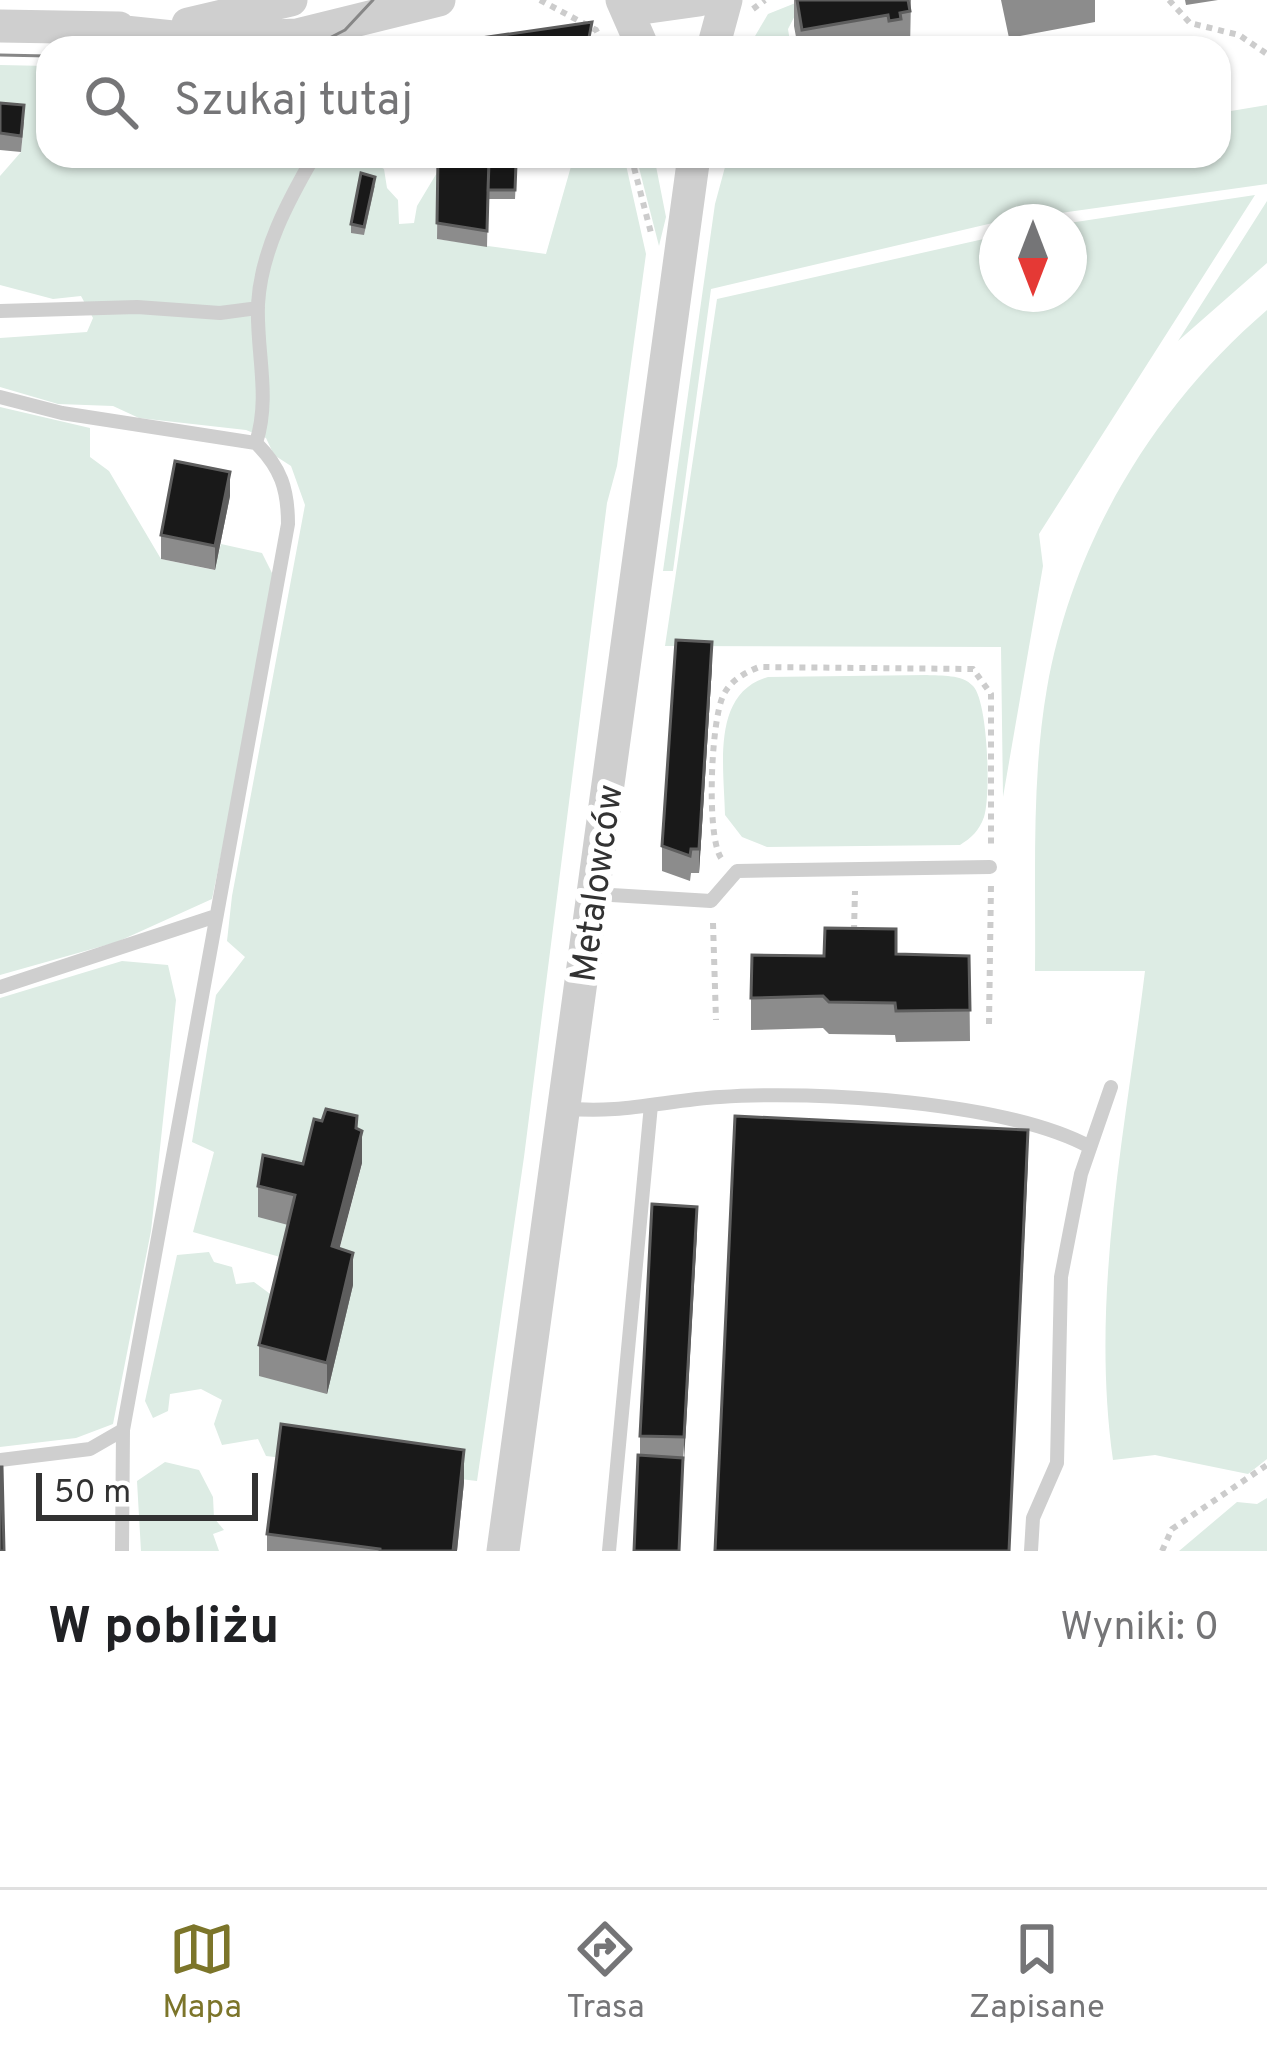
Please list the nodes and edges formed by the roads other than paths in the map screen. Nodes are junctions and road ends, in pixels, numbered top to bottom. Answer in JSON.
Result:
{"nodes":[{"id":1,"x":291,"y":0,"type":"edge"},
{"id":2,"x":439,"y":0,"type":"edge"},
{"id":3,"x":624,"y":0,"type":"edge"},
{"id":4,"x":699,"y":0,"type":"edge"},
{"id":5,"x":726,"y":0,"type":"edge"},
{"id":6,"x":0,"y":26,"type":"edge"},
{"id":7,"x":96,"y":28,"type":"junction"},
{"id":8,"x":166,"y":36,"type":"edge"},
{"id":9,"x":271,"y":36,"type":"edge"},
{"id":10,"x":639,"y":36,"type":"edge"},
{"id":11,"x":716,"y":36,"type":"edge"},
{"id":12,"x":308,"y":168,"type":"edge"},
{"id":13,"x":673,"y":168,"type":"edge"},
{"id":14,"x":692,"y":168,"type":"edge"},
{"id":15,"x":684,"y":215,"type":"junction"},
{"id":16,"x":258,"y":308,"type":"junction"},
{"id":17,"x":0,"y":311,"type":"edge"},
{"id":18,"x":0,"y":397,"type":"edge"},
{"id":19,"x":256,"y":443,"type":"junction"},
{"id":20,"x":990,"y":867,"type":"road end"},
{"id":21,"x":594,"y":894,"type":"junction"},
{"id":22,"x":217,"y":916,"type":"junction"},
{"id":23,"x":0,"y":987,"type":"edge"},
{"id":24,"x":1111,"y":1087,"type":"dead end"},
{"id":25,"x":651,"y":1106,"type":"junction"},
{"id":26,"x":564,"y":1108,"type":"junction"},
{"id":27,"x":1090,"y":1147,"type":"junction"},
{"id":28,"x":123,"y":1430,"type":"junction"},
{"id":29,"x":0,"y":1460,"type":"edge"},
{"id":30,"x":122,"y":1551,"type":"edge"},
{"id":31,"x":503,"y":1551,"type":"edge"},
{"id":32,"x":609,"y":1551,"type":"edge"},
{"id":33,"x":1031,"y":1551,"type":"edge"}],
"edges":[{"from":1,"to":7,"type":"street"},
{"from":2,"to":9,"type":"street"},
{"from":3,"to":4,"type":"street"},
{"from":3,"to":10,"type":"street"},
{"from":5,"to":11,"type":"street"},
{"from":6,"to":7,"type":"street"},
{"from":7,"to":8,"type":"street"},
{"from":12,"to":16,"type":"lane"},
{"from":13,"to":15,"type":"street"},
{"from":14,"to":15,"type":"street","name":"Metalowców"},
{"from":15,"to":21,"type":"street","name":"Metalowców"},
{"from":16,"to":17,"type":"lane"},
{"from":16,"to":19,"type":"lane"},
{"from":18,"to":19,"type":"lane"},
{"from":19,"to":22,"type":"lane"},
{"from":20,"to":21,"type":"lane"},
{"from":21,"to":26,"type":"street","name":"Metalowców"},
{"from":22,"to":23,"type":"lane"},
{"from":22,"to":28,"type":"lane"},
{"from":24,"to":27,"type":"lane"},
{"from":25,"to":26,"type":"lane"},
{"from":25,"to":27,"type":"lane"},
{"from":25,"to":32,"type":"lane"},
{"from":26,"to":31,"type":"street","name":"Metalowców"},
{"from":27,"to":33,"type":"lane"},
{"from":28,"to":29,"type":"lane"},
{"from":28,"to":30,"type":"lane"}]}
